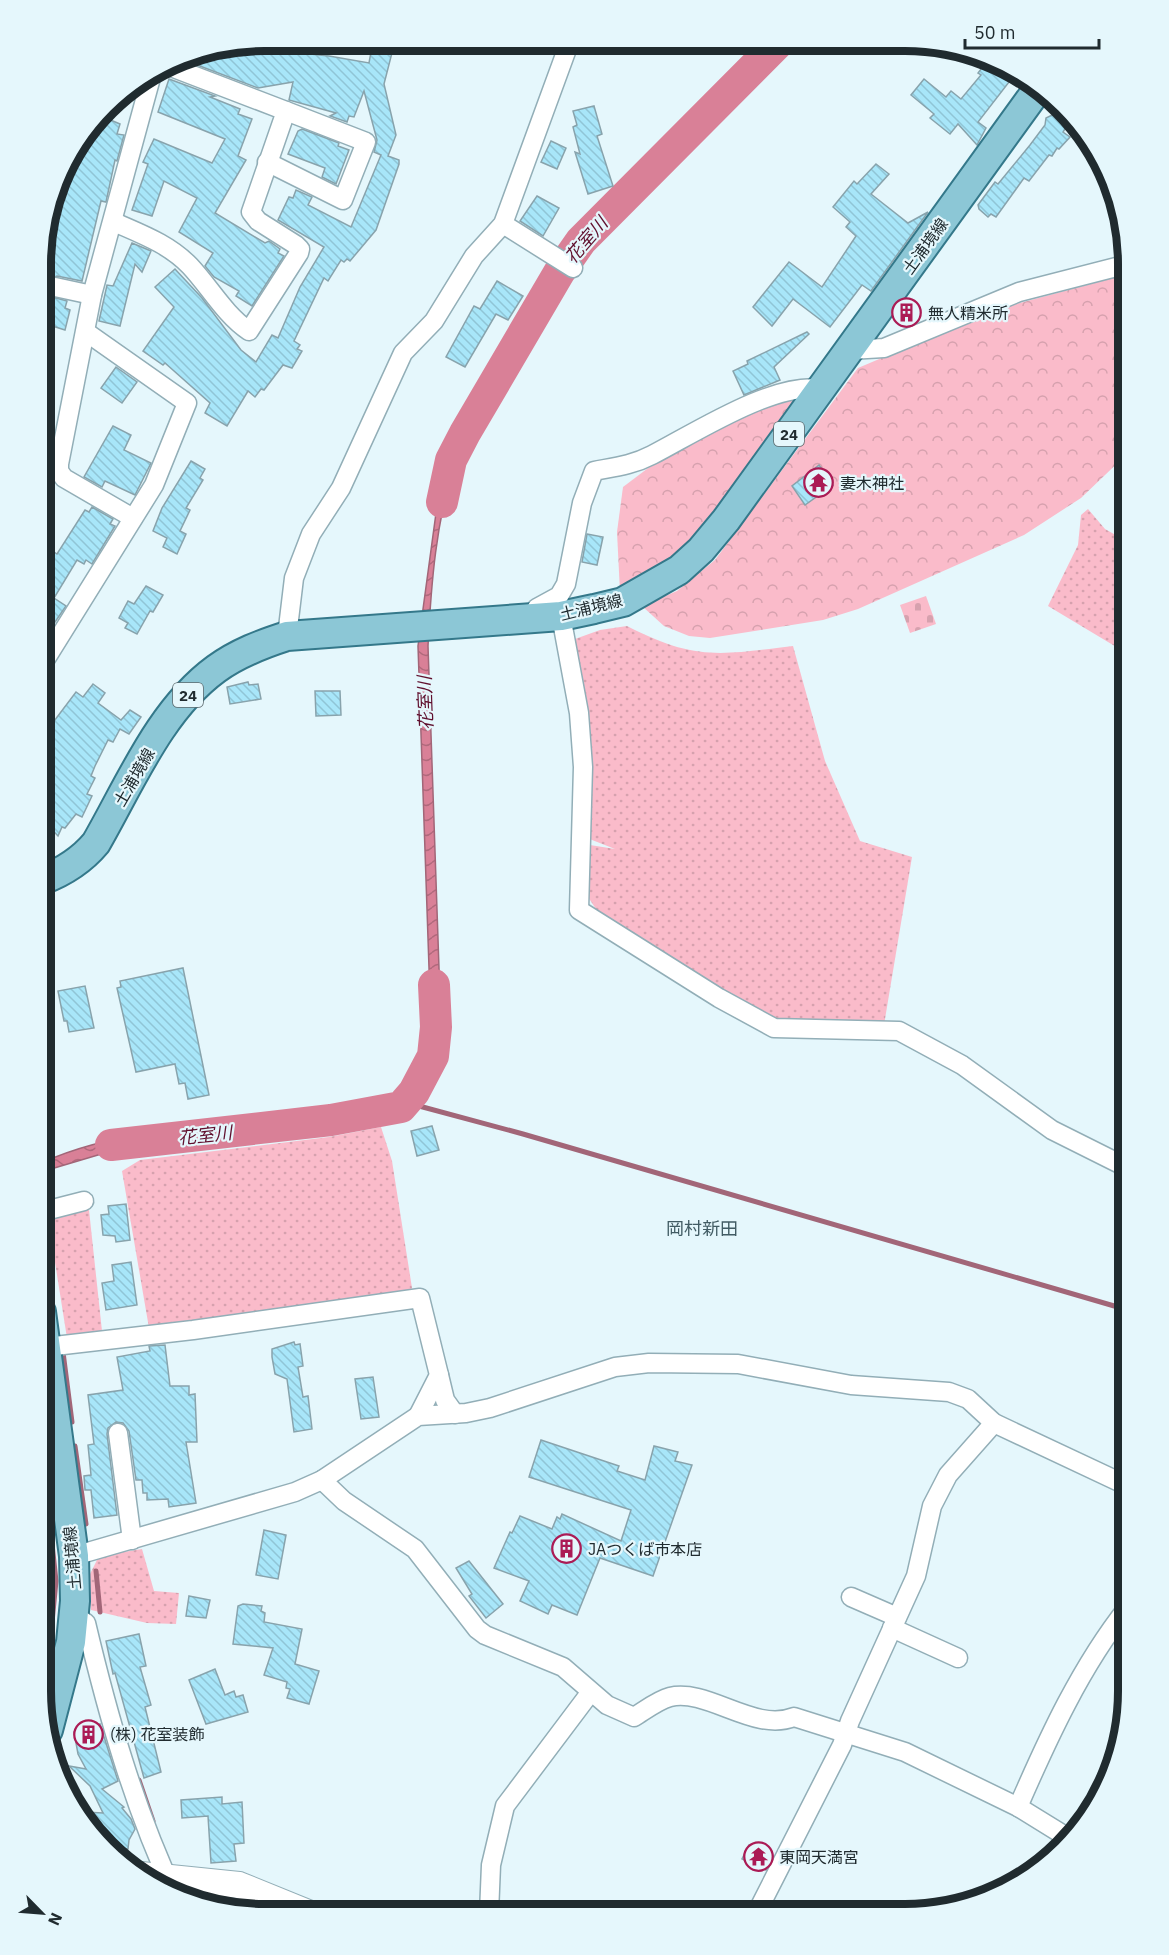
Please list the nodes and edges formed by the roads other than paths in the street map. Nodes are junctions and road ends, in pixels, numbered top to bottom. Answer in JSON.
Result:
{"nodes":[{"id":1,"x":566,"y":51,"type":"edge"},
{"id":2,"x":178,"y":69,"type":"edge"},
{"id":3,"x":149,"y":85,"type":"edge"},
{"id":4,"x":1034,"y":94,"type":"edge"},
{"id":5,"x":286,"y":111,"type":"junction"},
{"id":6,"x":267,"y":162,"type":"junction"},
{"id":7,"x":114,"y":222,"type":"junction"},
{"id":8,"x":503,"y":224,"type":"junction"},
{"id":9,"x":565,"y":264,"type":"dead end"},
{"id":10,"x":1118,"y":267,"type":"edge"},
{"id":11,"x":55,"y":287,"type":"dead end"},
{"id":12,"x":92,"y":295,"type":"junction"},
{"id":13,"x":87,"y":332,"type":"junction"},
{"id":14,"x":850,"y":351,"type":"junction"},
{"id":15,"x":821,"y":389,"type":"junction"},
{"id":16,"x":134,"y":518,"type":"junction"},
{"id":17,"x":549,"y":617,"type":"junction"},
{"id":18,"x":287,"y":636,"type":"junction"},
{"id":19,"x":51,"y":650,"type":"edge"},
{"id":20,"x":51,"y":875,"type":"edge"},
{"id":21,"x":1118,"y":1163,"type":"edge"},
{"id":22,"x":84,"y":1202,"type":"dead end"},
{"id":23,"x":51,"y":1210,"type":"edge"},
{"id":24,"x":51,"y":1346,"type":"edge"},
{"id":25,"x":439,"y":1375,"type":"junction"},
{"id":26,"x":51,"y":1384,"type":"edge"},
{"id":27,"x":455,"y":1414,"type":"junction"},
{"id":28,"x":418,"y":1416,"type":"junction"},
{"id":29,"x":994,"y":1423,"type":"junction"},
{"id":30,"x":118,"y":1433,"type":"dead end"},
{"id":31,"x":322,"y":1480,"type":"junction"},
{"id":32,"x":1118,"y":1481,"type":"edge"},
{"id":33,"x":132,"y":1540,"type":"junction"},
{"id":34,"x":74,"y":1556,"type":"junction"},
{"id":35,"x":851,"y":1597,"type":"dead end"},
{"id":36,"x":76,"y":1616,"type":"junction"},
{"id":37,"x":1118,"y":1619,"type":"edge"},
{"id":38,"x":895,"y":1622,"type":"junction"},
{"id":39,"x":958,"y":1658,"type":"dead end"},
{"id":40,"x":591,"y":1693,"type":"junction"},
{"id":41,"x":51,"y":1707,"type":"edge"},
{"id":42,"x":846,"y":1734,"type":"junction"},
{"id":43,"x":1018,"y":1807,"type":"junction"},
{"id":44,"x":1062,"y":1834,"type":"edge"},
{"id":45,"x":168,"y":1881,"type":"edge"},
{"id":46,"x":178,"y":1886,"type":"edge"},
{"id":47,"x":286,"y":1904,"type":"edge"},
{"id":48,"x":489,"y":1904,"type":"edge"},
{"id":49,"x":761,"y":1904,"type":"edge"}],
"edges":[{"from":1,"to":8,"type":"street"},
{"from":2,"to":5,"type":"street"},
{"from":3,"to":7,"type":"street"},
{"from":4,"to":14,"type":"main road","name":"土浦境線","number":"24"},
{"from":5,"to":6,"type":"street"},
{"from":5,"to":6,"type":"street"},
{"from":6,"to":7,"type":"street"},
{"from":7,"to":12,"type":"street"},
{"from":8,"to":9,"type":"street"},
{"from":8,"to":18,"type":"street"},
{"from":10,"to":14,"type":"street"},
{"from":11,"to":12,"type":"street"},
{"from":12,"to":13,"type":"street"},
{"from":13,"to":16,"type":"street"},
{"from":13,"to":16,"type":"street"},
{"from":14,"to":15,"type":"main road","name":"土浦境線","number":"24"},
{"from":15,"to":17,"type":"main road","name":"土浦境線","number":"24"},
{"from":15,"to":17,"type":"street"},
{"from":16,"to":19,"type":"street"},
{"from":17,"to":18,"type":"main road","name":"土浦境線","number":"24"},
{"from":17,"to":21,"type":"street"},
{"from":18,"to":20,"type":"main road","name":"土浦境線","number":"24"},
{"from":22,"to":23,"type":"street"},
{"from":24,"to":25,"type":"street"},
{"from":25,"to":27,"type":"street"},
{"from":25,"to":28,"type":"street"},
{"from":26,"to":34,"type":"main road","name":"土浦境線"},
{"from":27,"to":28,"type":"street"},
{"from":27,"to":29,"type":"street"},
{"from":28,"to":31,"type":"street"},
{"from":29,"to":32,"type":"street"},
{"from":29,"to":38,"type":"street"},
{"from":30,"to":33,"type":"street"},
{"from":31,"to":33,"type":"street"},
{"from":31,"to":40,"type":"street"},
{"from":33,"to":34,"type":"street"},
{"from":34,"to":36,"type":"main road","name":"土浦境線"},
{"from":35,"to":38,"type":"street"},
{"from":36,"to":41,"type":"main road","name":"土浦境線"},
{"from":36,"to":45,"type":"street"},
{"from":37,"to":43,"type":"street"},
{"from":38,"to":39,"type":"street"},
{"from":38,"to":42,"type":"street"},
{"from":40,"to":42,"type":"street"},
{"from":40,"to":48,"type":"street"},
{"from":42,"to":43,"type":"street"},
{"from":42,"to":49,"type":"street"},
{"from":43,"to":44,"type":"street"},
{"from":46,"to":47,"type":"main road"}]}
